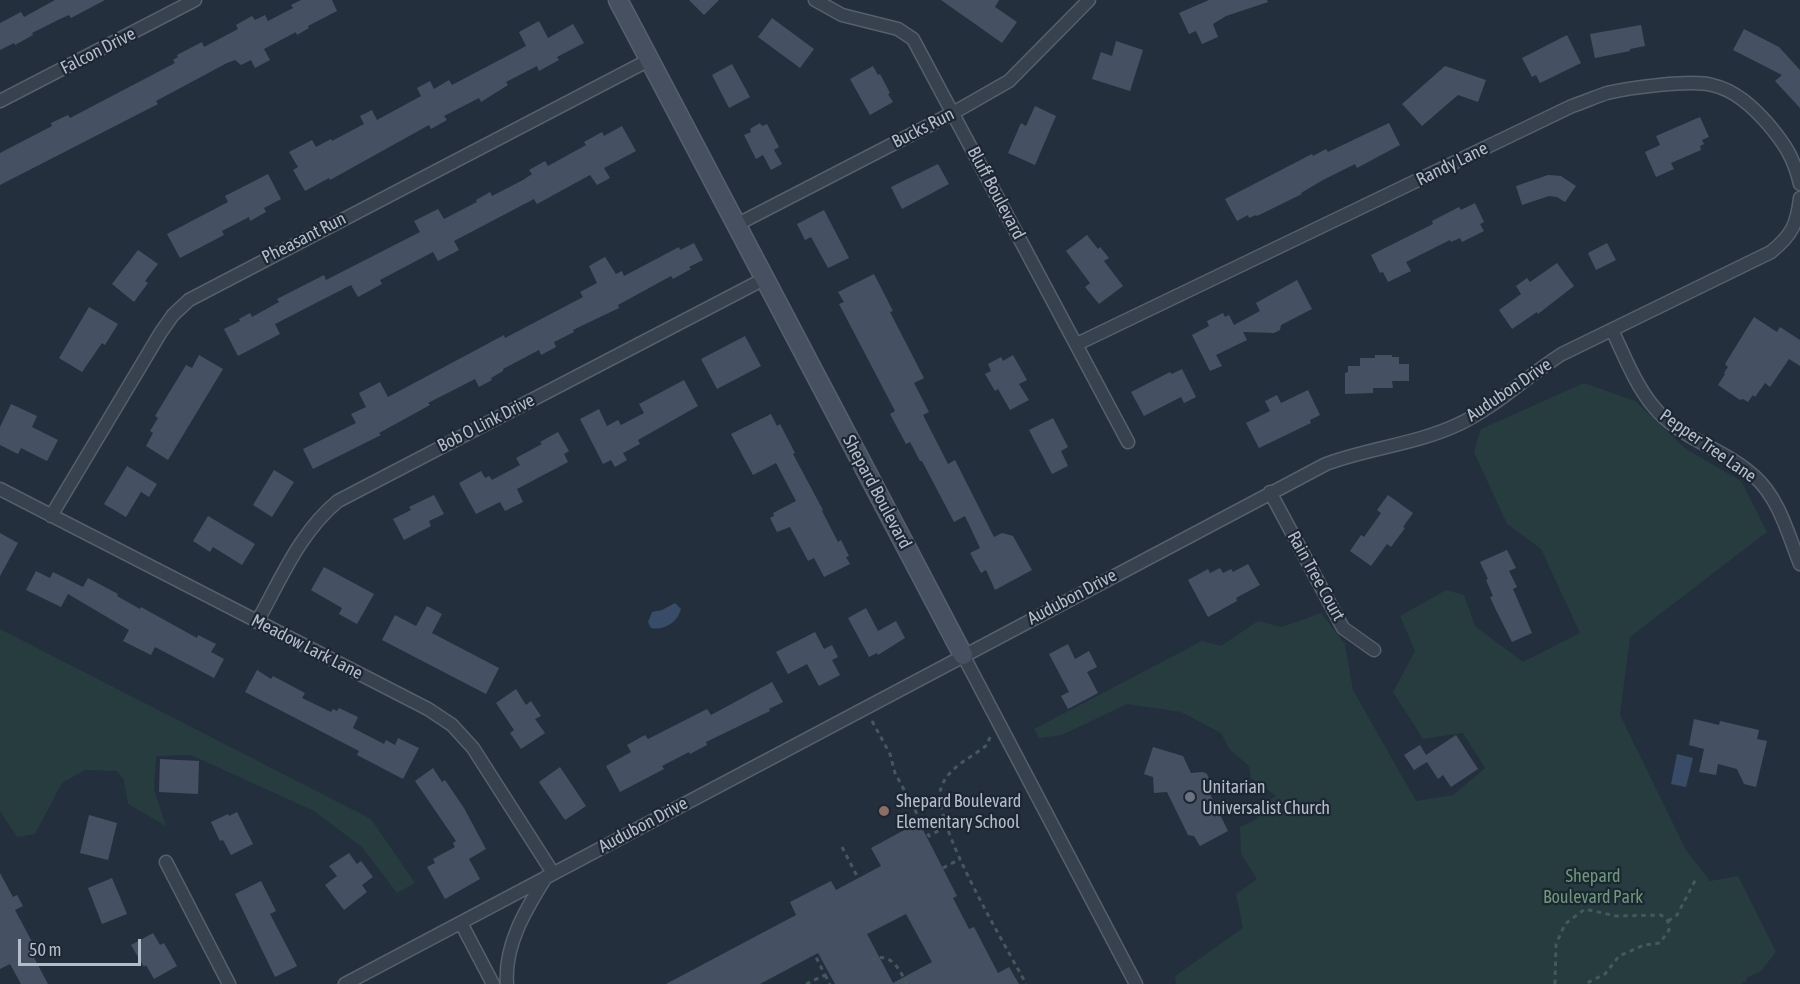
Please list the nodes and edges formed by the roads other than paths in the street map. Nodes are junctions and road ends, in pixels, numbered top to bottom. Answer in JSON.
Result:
{"nodes":[{"id":1,"x":195,"y":0,"type":"edge"},
{"id":2,"x":618,"y":0,"type":"edge"},
{"id":3,"x":815,"y":0,"type":"edge"},
{"id":4,"x":1089,"y":0,"type":"edge"},
{"id":5,"x":649,"y":60,"type":"junction"},
{"id":6,"x":0,"y":101,"type":"edge"},
{"id":7,"x":953,"y":113,"type":"junction"},
{"id":8,"x":1800,"y":184,"type":"edge"},
{"id":9,"x":1800,"y":198,"type":"edge"},
{"id":10,"x":736,"y":225,"type":"junction"},
{"id":11,"x":764,"y":279,"type":"junction"},
{"id":12,"x":1612,"y":330,"type":"junction"},
{"id":13,"x":1077,"y":344,"type":"junction"},
{"id":14,"x":1128,"y":442,"type":"dead end"},
{"id":15,"x":0,"y":489,"type":"edge"},
{"id":16,"x":1270,"y":492,"type":"junction"},
{"id":17,"x":51,"y":516,"type":"junction"},
{"id":18,"x":1800,"y":564,"type":"edge"},
{"id":19,"x":257,"y":622,"type":"junction"},
{"id":20,"x":1374,"y":650,"type":"dead end"},
{"id":21,"x":963,"y":655,"type":"junction"},
{"id":22,"x":166,"y":862,"type":"dead end"},
{"id":23,"x":549,"y":875,"type":"junction"},
{"id":24,"x":461,"y":923,"type":"junction"},
{"id":25,"x":229,"y":984,"type":"edge"},
{"id":26,"x":345,"y":984,"type":"edge"},
{"id":27,"x":493,"y":984,"type":"edge"},
{"id":28,"x":507,"y":984,"type":"edge"},
{"id":29,"x":1136,"y":984,"type":"edge"}],
"edges":[{"from":1,"to":6,"type":"street","name":"Falcon Drive"},
{"from":2,"to":5,"type":"street","name":"Shepard Boulevard"},
{"from":3,"to":7,"type":"street","name":"Bluff Boulevard"},
{"from":4,"to":7,"type":"street","name":"Bucks Run"},
{"from":5,"to":10,"type":"street","name":"Shepard Boulevard"},
{"from":5,"to":17,"type":"street","name":"Pheasant Run"},
{"from":7,"to":10,"type":"street","name":"Bucks Run"},
{"from":7,"to":13,"type":"street","name":"Bluff Boulevard"},
{"from":8,"to":13,"type":"street","name":"Randy Lane"},
{"from":9,"to":12,"type":"street","name":"Audubon Drive"},
{"from":10,"to":11,"type":"street","name":"Shepard Boulevard"},
{"from":11,"to":19,"type":"street","name":"Bob O Link Drive"},
{"from":11,"to":21,"type":"street","name":"Shepard Boulevard"},
{"from":12,"to":16,"type":"street","name":"Audubon Drive"},
{"from":12,"to":18,"type":"street","name":"Pepper Tree Lane"},
{"from":13,"to":14,"type":"street","name":"Bluff Boulevard"},
{"from":15,"to":17,"type":"street","name":"Meadow Lark Lane"},
{"from":16,"to":20,"type":"street","name":"Rain Tree Court"},
{"from":16,"to":21,"type":"street","name":"Audubon Drive"},
{"from":17,"to":19,"type":"street","name":"Meadow Lark Lane"},
{"from":19,"to":23,"type":"street","name":"Meadow Lark Lane"},
{"from":21,"to":23,"type":"street","name":"Audubon Drive"},
{"from":21,"to":29,"type":"street","name":"Shepard Boulevard"},
{"from":22,"to":25,"type":"street"},
{"from":23,"to":24,"type":"street","name":"Audubon Drive"},
{"from":23,"to":28,"type":"street"},
{"from":24,"to":26,"type":"street","name":"Audubon Drive"},
{"from":24,"to":27,"type":"street"}]}
